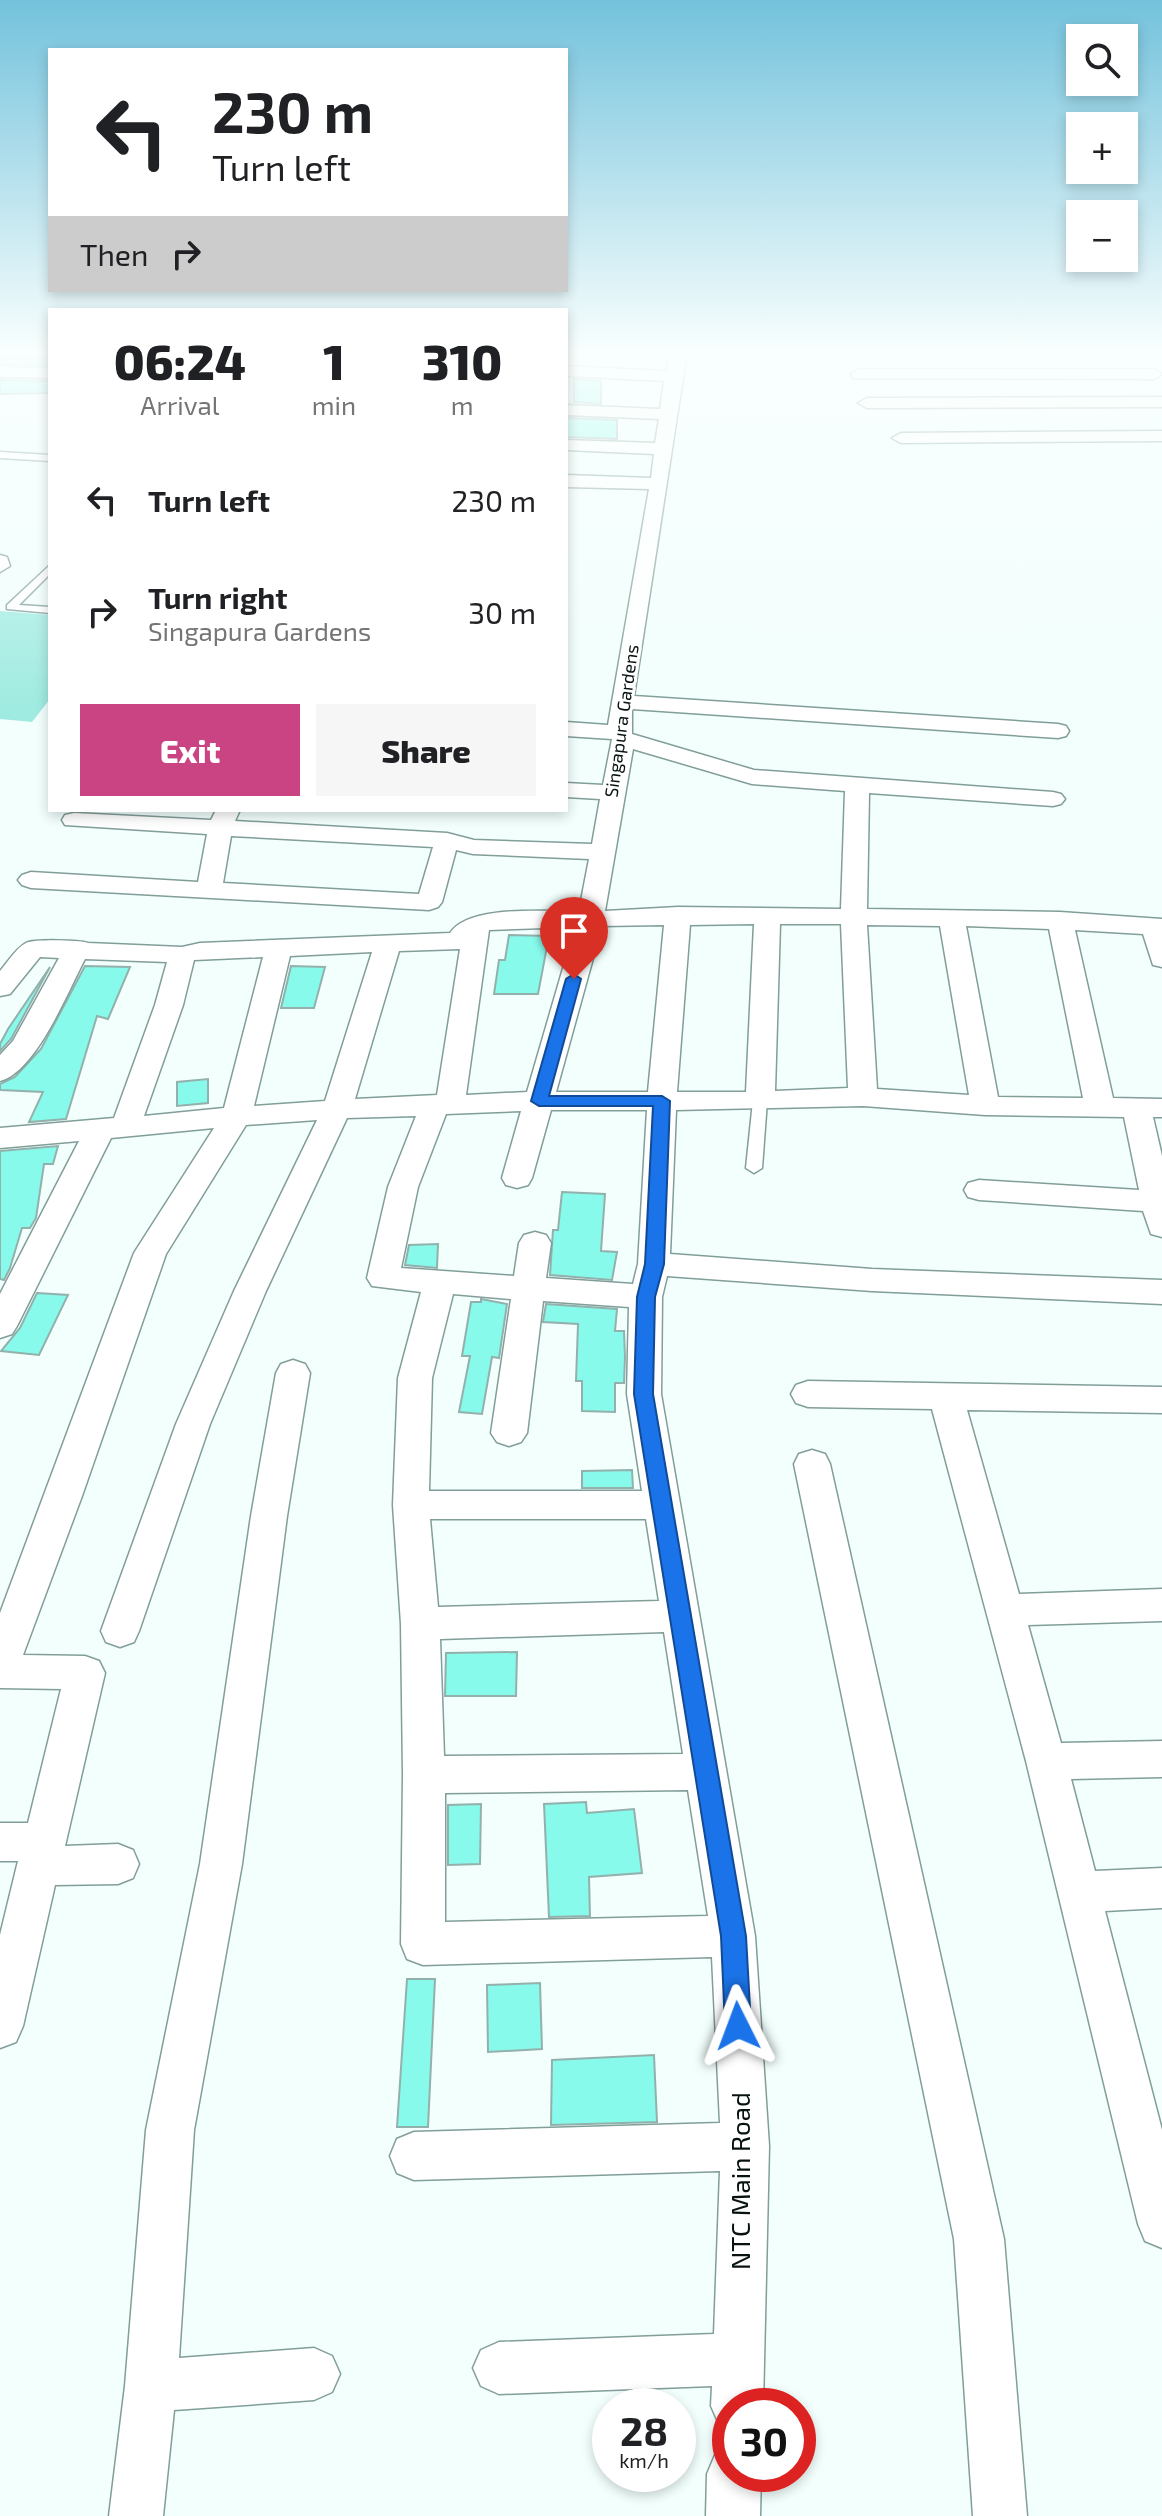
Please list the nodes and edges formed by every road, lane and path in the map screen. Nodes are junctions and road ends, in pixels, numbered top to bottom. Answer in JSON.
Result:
{"nodes":[{"id":1,"x":661,"y":469,"type":"edge"},
{"id":2,"x":568,"y":481,"type":"edge"},
{"id":3,"x":659,"y":484,"type":"junction"},
{"id":4,"x":48,"y":570,"type":"edge"},
{"id":5,"x":48,"y":610,"type":"edge"},
{"id":6,"x":622,"y":702,"type":"junction"},
{"id":7,"x":568,"y":718,"type":"edge"},
{"id":8,"x":568,"y":729,"type":"edge"},
{"id":9,"x":1058,"y":731,"type":"dead end"},
{"id":10,"x":613,"y":734,"type":"junction"},
{"id":11,"x":857,"y":785,"type":"junction"},
{"id":12,"x":568,"y":790,"type":"edge"},
{"id":13,"x":613,"y":793,"type":"junction"},
{"id":14,"x":1053,"y":799,"type":"dead end"},
{"id":15,"x":224,"y":819,"type":"edge"},
{"id":16,"x":74,"y":820,"type":"dead end"},
{"id":17,"x":447,"y":840,"type":"junction"},
{"id":18,"x":602,"y":852,"type":"junction"},
{"id":19,"x":31,"y":880,"type":"dead end"},
{"id":20,"x":209,"y":891,"type":"junction"},
{"id":21,"x":678,"y":915,"type":"junction"},
{"id":22,"x":767,"y":917,"type":"junction"},
{"id":23,"x":591,"y":918,"type":"junction"},
{"id":24,"x":854,"y":919,"type":"junction"},
{"id":25,"x":952,"y":919,"type":"junction"},
{"id":26,"x":1060,"y":920,"type":"junction"},
{"id":27,"x":477,"y":923,"type":"junction"},
{"id":28,"x":1158,"y":926,"type":"edge"},
{"id":29,"x":389,"y":942,"type":"junction"},
{"id":30,"x":78,"y":948,"type":"junction"},
{"id":31,"x":279,"y":948,"type":"junction"},
{"id":32,"x":182,"y":955,"type":"junction"},
{"id":33,"x":1162,"y":959,"type":"edge"},
{"id":34,"x":0,"y":988,"type":"edge"},
{"id":35,"x":0,"y":1072,"type":"edge"},
{"id":36,"x":863,"y":1097,"type":"junction"},
{"id":37,"x":539,"y":1101,"type":"junction"},
{"id":38,"x":662,"y":1101,"type":"junction"},
{"id":39,"x":760,"y":1101,"type":"junction"},
{"id":40,"x":443,"y":1104,"type":"junction"},
{"id":41,"x":985,"y":1106,"type":"junction"},
{"id":42,"x":1100,"y":1107,"type":"junction"},
{"id":43,"x":1149,"y":1107,"type":"edge"},
{"id":44,"x":337,"y":1109,"type":"junction"},
{"id":45,"x":237,"y":1116,"type":"junction"},
{"id":46,"x":113,"y":1127,"type":"junction"},
{"id":47,"x":0,"y":1138,"type":"edge"},
{"id":48,"x":754,"y":1168,"type":"dead end"},
{"id":49,"x":517,"y":1178,"type":"dead end"},
{"id":50,"x":979,"y":1190,"type":"dead end"},
{"id":51,"x":1159,"y":1213,"type":"edge"},
{"id":52,"x":535,"y":1243,"type":"dead end"},
{"id":53,"x":650,"y":1280,"type":"junction"},
{"id":54,"x":439,"y":1284,"type":"junction"},
{"id":55,"x":529,"y":1287,"type":"junction"},
{"id":56,"x":1162,"y":1292,"type":"edge"},
{"id":57,"x":4,"y":1310,"type":"edge"},
{"id":58,"x":293,"y":1373,"type":"dead end"},
{"id":59,"x":808,"y":1394,"type":"dead end"},
{"id":60,"x":946,"y":1395,"type":"junction"},
{"id":61,"x":1162,"y":1400,"type":"edge"},
{"id":62,"x":509,"y":1433,"type":"dead end"},
{"id":63,"x":812,"y":1464,"type":"dead end"},
{"id":64,"x":411,"y":1505,"type":"junction"},
{"id":65,"x":660,"y":1505,"type":"junction"},
{"id":66,"x":1162,"y":1605,"type":"edge"},
{"id":67,"x":1006,"y":1610,"type":"junction"},
{"id":68,"x":681,"y":1616,"type":"junction"},
{"id":69,"x":420,"y":1624,"type":"junction"},
{"id":70,"x":120,"y":1631,"type":"dead end"},
{"id":71,"x":0,"y":1663,"type":"edge"},
{"id":72,"x":0,"y":1671,"type":"edge"},
{"id":73,"x":1162,"y":1759,"type":"edge"},
{"id":74,"x":1046,"y":1761,"type":"junction"},
{"id":75,"x":705,"y":1772,"type":"junction"},
{"id":76,"x":424,"y":1775,"type":"junction"},
{"id":77,"x":0,"y":1842,"type":"edge"},
{"id":78,"x":40,"y":1854,"type":"junction"},
{"id":79,"x":118,"y":1864,"type":"dead end"},
{"id":80,"x":1162,"y":1888,"type":"edge"},
{"id":81,"x":1079,"y":1892,"type":"junction"},
{"id":82,"x":733,"y":1936,"type":"junction"},
{"id":83,"x":0,"y":2026,"type":"edge"},
{"id":84,"x":745,"y":2146,"type":"junction"},
{"id":85,"x":414,"y":2156,"type":"dead end"},
{"id":86,"x":1162,"y":2224,"type":"edge"},
{"id":87,"x":499,"y":2368,"type":"dead end"},
{"id":88,"x":314,"y":2374,"type":"dead end"},
{"id":89,"x":738,"y":2382,"type":"edge"},
{"id":90,"x":151,"y":2386,"type":"junction"},
{"id":91,"x":734,"y":2492,"type":"edge"},
{"id":92,"x":136,"y":2516,"type":"edge"},
{"id":93,"x":733,"y":2516,"type":"edge"},
{"id":94,"x":1000,"y":2516,"type":"edge"}],
"edges":[{"from":1,"to":3,"type":"street","name":"Singapura Gardens"},
{"from":2,"to":3,"type":"street"},
{"from":3,"to":6,"type":"street","name":"Singapura Gardens"},
{"from":4,"to":5,"type":"lane"},
{"from":6,"to":9,"type":"street"},
{"from":6,"to":10,"type":"street","name":"Singapura Gardens"},
{"from":7,"to":10,"type":"street"},
{"from":8,"to":10,"type":"street"},
{"from":10,"to":11,"type":"street"},
{"from":10,"to":13,"type":"street","name":"Singapura Gardens"},
{"from":11,"to":14,"type":"street"},
{"from":11,"to":24,"type":"street"},
{"from":12,"to":13,"type":"street"},
{"from":13,"to":18,"type":"street","name":"Singapura Gardens"},
{"from":15,"to":16,"type":"street"},
{"from":15,"to":17,"type":"street"},
{"from":15,"to":20,"type":"street"},
{"from":17,"to":18,"type":"street"},
{"from":17,"to":20,"type":"street"},
{"from":18,"to":23,"type":"street","name":"Singapura Gardens"},
{"from":19,"to":20,"type":"street"},
{"from":21,"to":22,"type":"street"},
{"from":21,"to":23,"type":"street"},
{"from":21,"to":38,"type":"street","name":"NTC Main Road"},
{"from":22,"to":24,"type":"street"},
{"from":22,"to":39,"type":"street"},
{"from":23,"to":27,"type":"street"},
{"from":23,"to":37,"type":"street","name":"Singapura Gardens"},
{"from":24,"to":25,"type":"street"},
{"from":24,"to":36,"type":"street"},
{"from":25,"to":26,"type":"street"},
{"from":25,"to":41,"type":"street"},
{"from":26,"to":28,"type":"street"},
{"from":26,"to":42,"type":"street"},
{"from":27,"to":29,"type":"street"},
{"from":27,"to":40,"type":"street"},
{"from":28,"to":33,"type":"street"},
{"from":29,"to":31,"type":"street"},
{"from":29,"to":44,"type":"street"},
{"from":30,"to":32,"type":"street"},
{"from":30,"to":34,"type":"street"},
{"from":30,"to":35,"type":"street"},
{"from":31,"to":32,"type":"street"},
{"from":31,"to":45,"type":"street"},
{"from":32,"to":46,"type":"street"},
{"from":36,"to":39,"type":"street"},
{"from":36,"to":41,"type":"street"},
{"from":37,"to":38,"type":"street"},
{"from":37,"to":40,"type":"street"},
{"from":37,"to":49,"type":"street","name":"Singapura Gardens"},
{"from":38,"to":39,"type":"street"},
{"from":38,"to":53,"type":"street","name":"NTC Main Road"},
{"from":39,"to":48,"type":"lane"},
{"from":40,"to":44,"type":"street"},
{"from":40,"to":54,"type":"street"},
{"from":41,"to":42,"type":"street"},
{"from":42,"to":43,"type":"street"},
{"from":43,"to":51,"type":"street"},
{"from":44,"to":45,"type":"street"},
{"from":44,"to":70,"type":"street"},
{"from":45,"to":46,"type":"street"},
{"from":45,"to":71,"type":"street"},
{"from":46,"to":47,"type":"street"},
{"from":46,"to":57,"type":"street"},
{"from":50,"to":51,"type":"street"},
{"from":52,"to":55,"type":"street"},
{"from":53,"to":55,"type":"street"},
{"from":53,"to":56,"type":"street"},
{"from":53,"to":65,"type":"street","name":"NTC Main Road"},
{"from":54,"to":55,"type":"street"},
{"from":54,"to":64,"type":"street"},
{"from":55,"to":62,"type":"street"},
{"from":58,"to":90,"type":"street"},
{"from":59,"to":60,"type":"street"},
{"from":60,"to":61,"type":"street"},
{"from":60,"to":67,"type":"street"},
{"from":63,"to":94,"type":"street"},
{"from":64,"to":65,"type":"street"},
{"from":64,"to":69,"type":"street"},
{"from":65,"to":68,"type":"street","name":"NTC Main Road"},
{"from":66,"to":67,"type":"street"},
{"from":67,"to":74,"type":"street"},
{"from":68,"to":69,"type":"street"},
{"from":68,"to":75,"type":"street","name":"NTC Main Road"},
{"from":69,"to":76,"type":"street"},
{"from":72,"to":78,"type":"street"},
{"from":73,"to":74,"type":"street"},
{"from":74,"to":81,"type":"street"},
{"from":75,"to":76,"type":"street"},
{"from":75,"to":82,"type":"street","name":"NTC Main Road"},
{"from":76,"to":82,"type":"street"},
{"from":77,"to":78,"type":"street"},
{"from":78,"to":79,"type":"street"},
{"from":78,"to":83,"type":"street"},
{"from":80,"to":81,"type":"street"},
{"from":81,"to":86,"type":"street"},
{"from":82,"to":84,"type":"street","name":"NTC Main Road"},
{"from":84,"to":85,"type":"street"},
{"from":84,"to":89,"type":"street","name":"NTC Main Road"},
{"from":87,"to":89,"type":"street"},
{"from":88,"to":90,"type":"street"},
{"from":90,"to":92,"type":"street"},
{"from":91,"to":93,"type":"street"}]}
